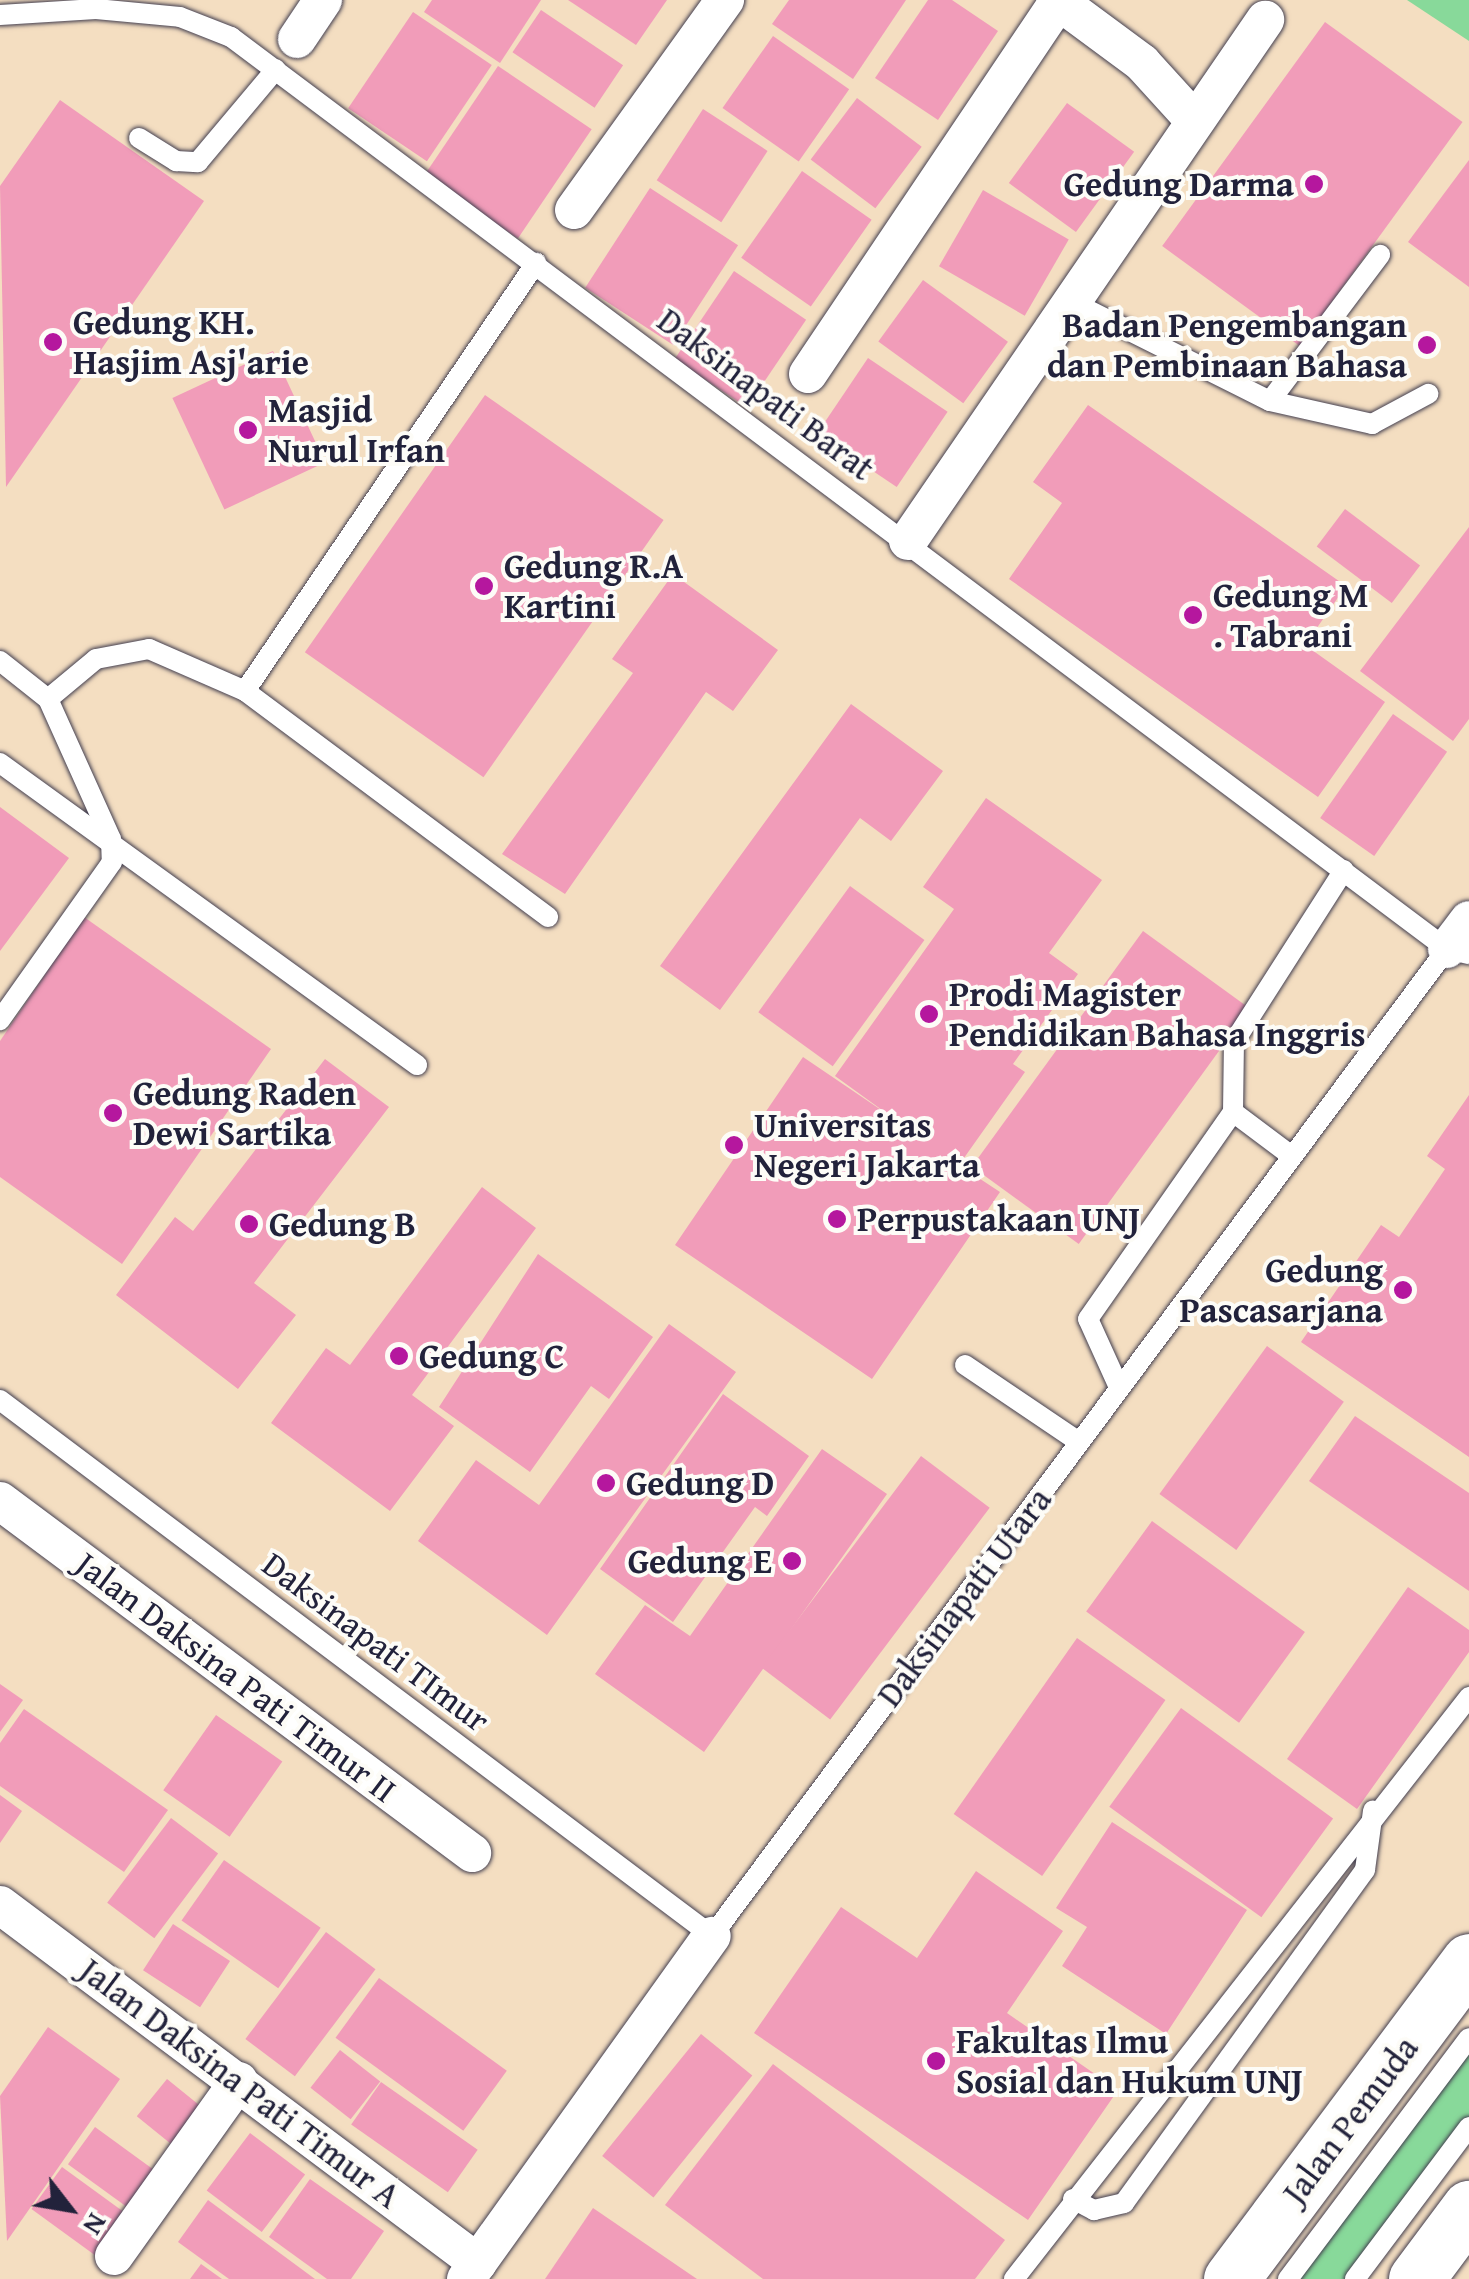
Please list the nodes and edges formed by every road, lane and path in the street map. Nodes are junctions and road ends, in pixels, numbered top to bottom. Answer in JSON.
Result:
{"nodes":[{"id":1,"x":323,"y":0,"type":"edge"},
{"id":2,"x":725,"y":0,"type":"edge"},
{"id":3,"x":1058,"y":0,"type":"edge"},
{"id":4,"x":0,"y":15,"type":"edge"},
{"id":5,"x":1265,"y":20,"type":"dead end"},
{"id":6,"x":286,"y":54,"type":"junction"},
{"id":7,"x":1192,"y":118,"type":"junction"},
{"id":8,"x":139,"y":138,"type":"dead end"},
{"id":9,"x":574,"y":210,"type":"dead end"},
{"id":10,"x":1380,"y":255,"type":"dead end"},
{"id":11,"x":536,"y":263,"type":"junction"},
{"id":12,"x":1074,"y":303,"type":"junction"},
{"id":13,"x":808,"y":374,"type":"dead end"},
{"id":14,"x":1428,"y":394,"type":"dead end"},
{"id":15,"x":1270,"y":402,"type":"junction"},
{"id":16,"x":908,"y":541,"type":"junction"},
{"id":17,"x":0,"y":661,"type":"edge"},
{"id":18,"x":244,"y":692,"type":"junction"},
{"id":19,"x":48,"y":698,"type":"junction"},
{"id":20,"x":0,"y":762,"type":"edge"},
{"id":21,"x":111,"y":838,"type":"junction"},
{"id":22,"x":1344,"y":870,"type":"junction"},
{"id":23,"x":548,"y":917,"type":"dead end"},
{"id":24,"x":1462,"y":941,"type":"edge"},
{"id":25,"x":0,"y":1020,"type":"edge"},
{"id":26,"x":417,"y":1065,"type":"dead end"},
{"id":27,"x":1233,"y":1112,"type":"junction"},
{"id":28,"x":1289,"y":1154,"type":"junction"},
{"id":29,"x":965,"y":1365,"type":"dead end"},
{"id":30,"x":1118,"y":1385,"type":"junction"},
{"id":31,"x":0,"y":1400,"type":"edge"},
{"id":32,"x":1079,"y":1442,"type":"junction"},
{"id":33,"x":0,"y":1502,"type":"edge"},
{"id":34,"x":1469,"y":1698,"type":"edge"},
{"id":35,"x":1372,"y":1811,"type":"junction"},
{"id":36,"x":472,"y":1853,"type":"dead end"},
{"id":37,"x":0,"y":1904,"type":"edge"},
{"id":38,"x":712,"y":1936,"type":"junction"},
{"id":39,"x":1469,"y":1961,"type":"edge"},
{"id":40,"x":1469,"y":2038,"type":"edge"},
{"id":41,"x":239,"y":2081,"type":"junction"},
{"id":42,"x":1469,"y":2127,"type":"edge"},
{"id":43,"x":1073,"y":2199,"type":"junction"},
{"id":44,"x":1469,"y":2209,"type":"edge"},
{"id":45,"x":114,"y":2256,"type":"dead end"},
{"id":46,"x":472,"y":2271,"type":"edge"},
{"id":47,"x":1014,"y":2279,"type":"edge"},
{"id":48,"x":1231,"y":2279,"type":"edge"},
{"id":49,"x":1288,"y":2279,"type":"edge"},
{"id":50,"x":1355,"y":2279,"type":"edge"},
{"id":51,"x":1416,"y":2279,"type":"edge"}],
"edges":[{"from":1,"to":6,"type":"street"},
{"from":2,"to":9,"type":"street"},
{"from":3,"to":7,"type":"street"},
{"from":3,"to":13,"type":"street"},
{"from":4,"to":6,"type":"lane","name":"Daksinapati Barat"},
{"from":5,"to":7,"type":"street"},
{"from":6,"to":8,"type":"lane"},
{"from":6,"to":11,"type":"lane","name":"Daksinapati Barat"},
{"from":7,"to":12,"type":"street"},
{"from":10,"to":15,"type":"lane"},
{"from":11,"to":16,"type":"lane","name":"Daksinapati Barat"},
{"from":11,"to":18,"type":"lane"},
{"from":12,"to":15,"type":"lane"},
{"from":12,"to":16,"type":"street"},
{"from":14,"to":15,"type":"lane"},
{"from":16,"to":22,"type":"lane","name":"Daksinapati Barat"},
{"from":17,"to":19,"type":"lane"},
{"from":18,"to":19,"type":"lane"},
{"from":18,"to":23,"type":"lane"},
{"from":19,"to":21,"type":"lane"},
{"from":20,"to":21,"type":"lane"},
{"from":21,"to":25,"type":"lane"},
{"from":21,"to":26,"type":"lane"},
{"from":22,"to":24,"type":"lane","name":"Daksinapati Barat"},
{"from":22,"to":27,"type":"lane"},
{"from":24,"to":28,"type":"lane","name":"Daksinapati Utara"},
{"from":27,"to":28,"type":"lane"},
{"from":27,"to":30,"type":"lane"},
{"from":28,"to":30,"type":"lane","name":"Daksinapati Utara"},
{"from":29,"to":32,"type":"lane"},
{"from":30,"to":32,"type":"lane","name":"Daksinapati Utara"},
{"from":31,"to":38,"type":"lane","name":"Daksinapati TImur"},
{"from":32,"to":38,"type":"lane","name":"Daksinapati Utara"},
{"from":33,"to":36,"type":"street","name":"Jalan Daksina Pati Timur II"},
{"from":34,"to":35,"type":"lane"},
{"from":35,"to":43,"type":"lane"},
{"from":35,"to":43,"type":"lane"},
{"from":37,"to":41,"type":"street","name":"Jalan Daksina Pati Timur A"},
{"from":38,"to":46,"type":"street","name":"Daksinapati Utara"},
{"from":39,"to":48,"type":"main road","name":"Jalan Pemuda"},
{"from":40,"to":49,"type":"lane"},
{"from":41,"to":45,"type":"street"},
{"from":41,"to":46,"type":"street","name":"Jalan Daksina Pati Timur A"},
{"from":42,"to":50,"type":"lane"},
{"from":43,"to":47,"type":"lane"},
{"from":44,"to":51,"type":"main road"}]}
